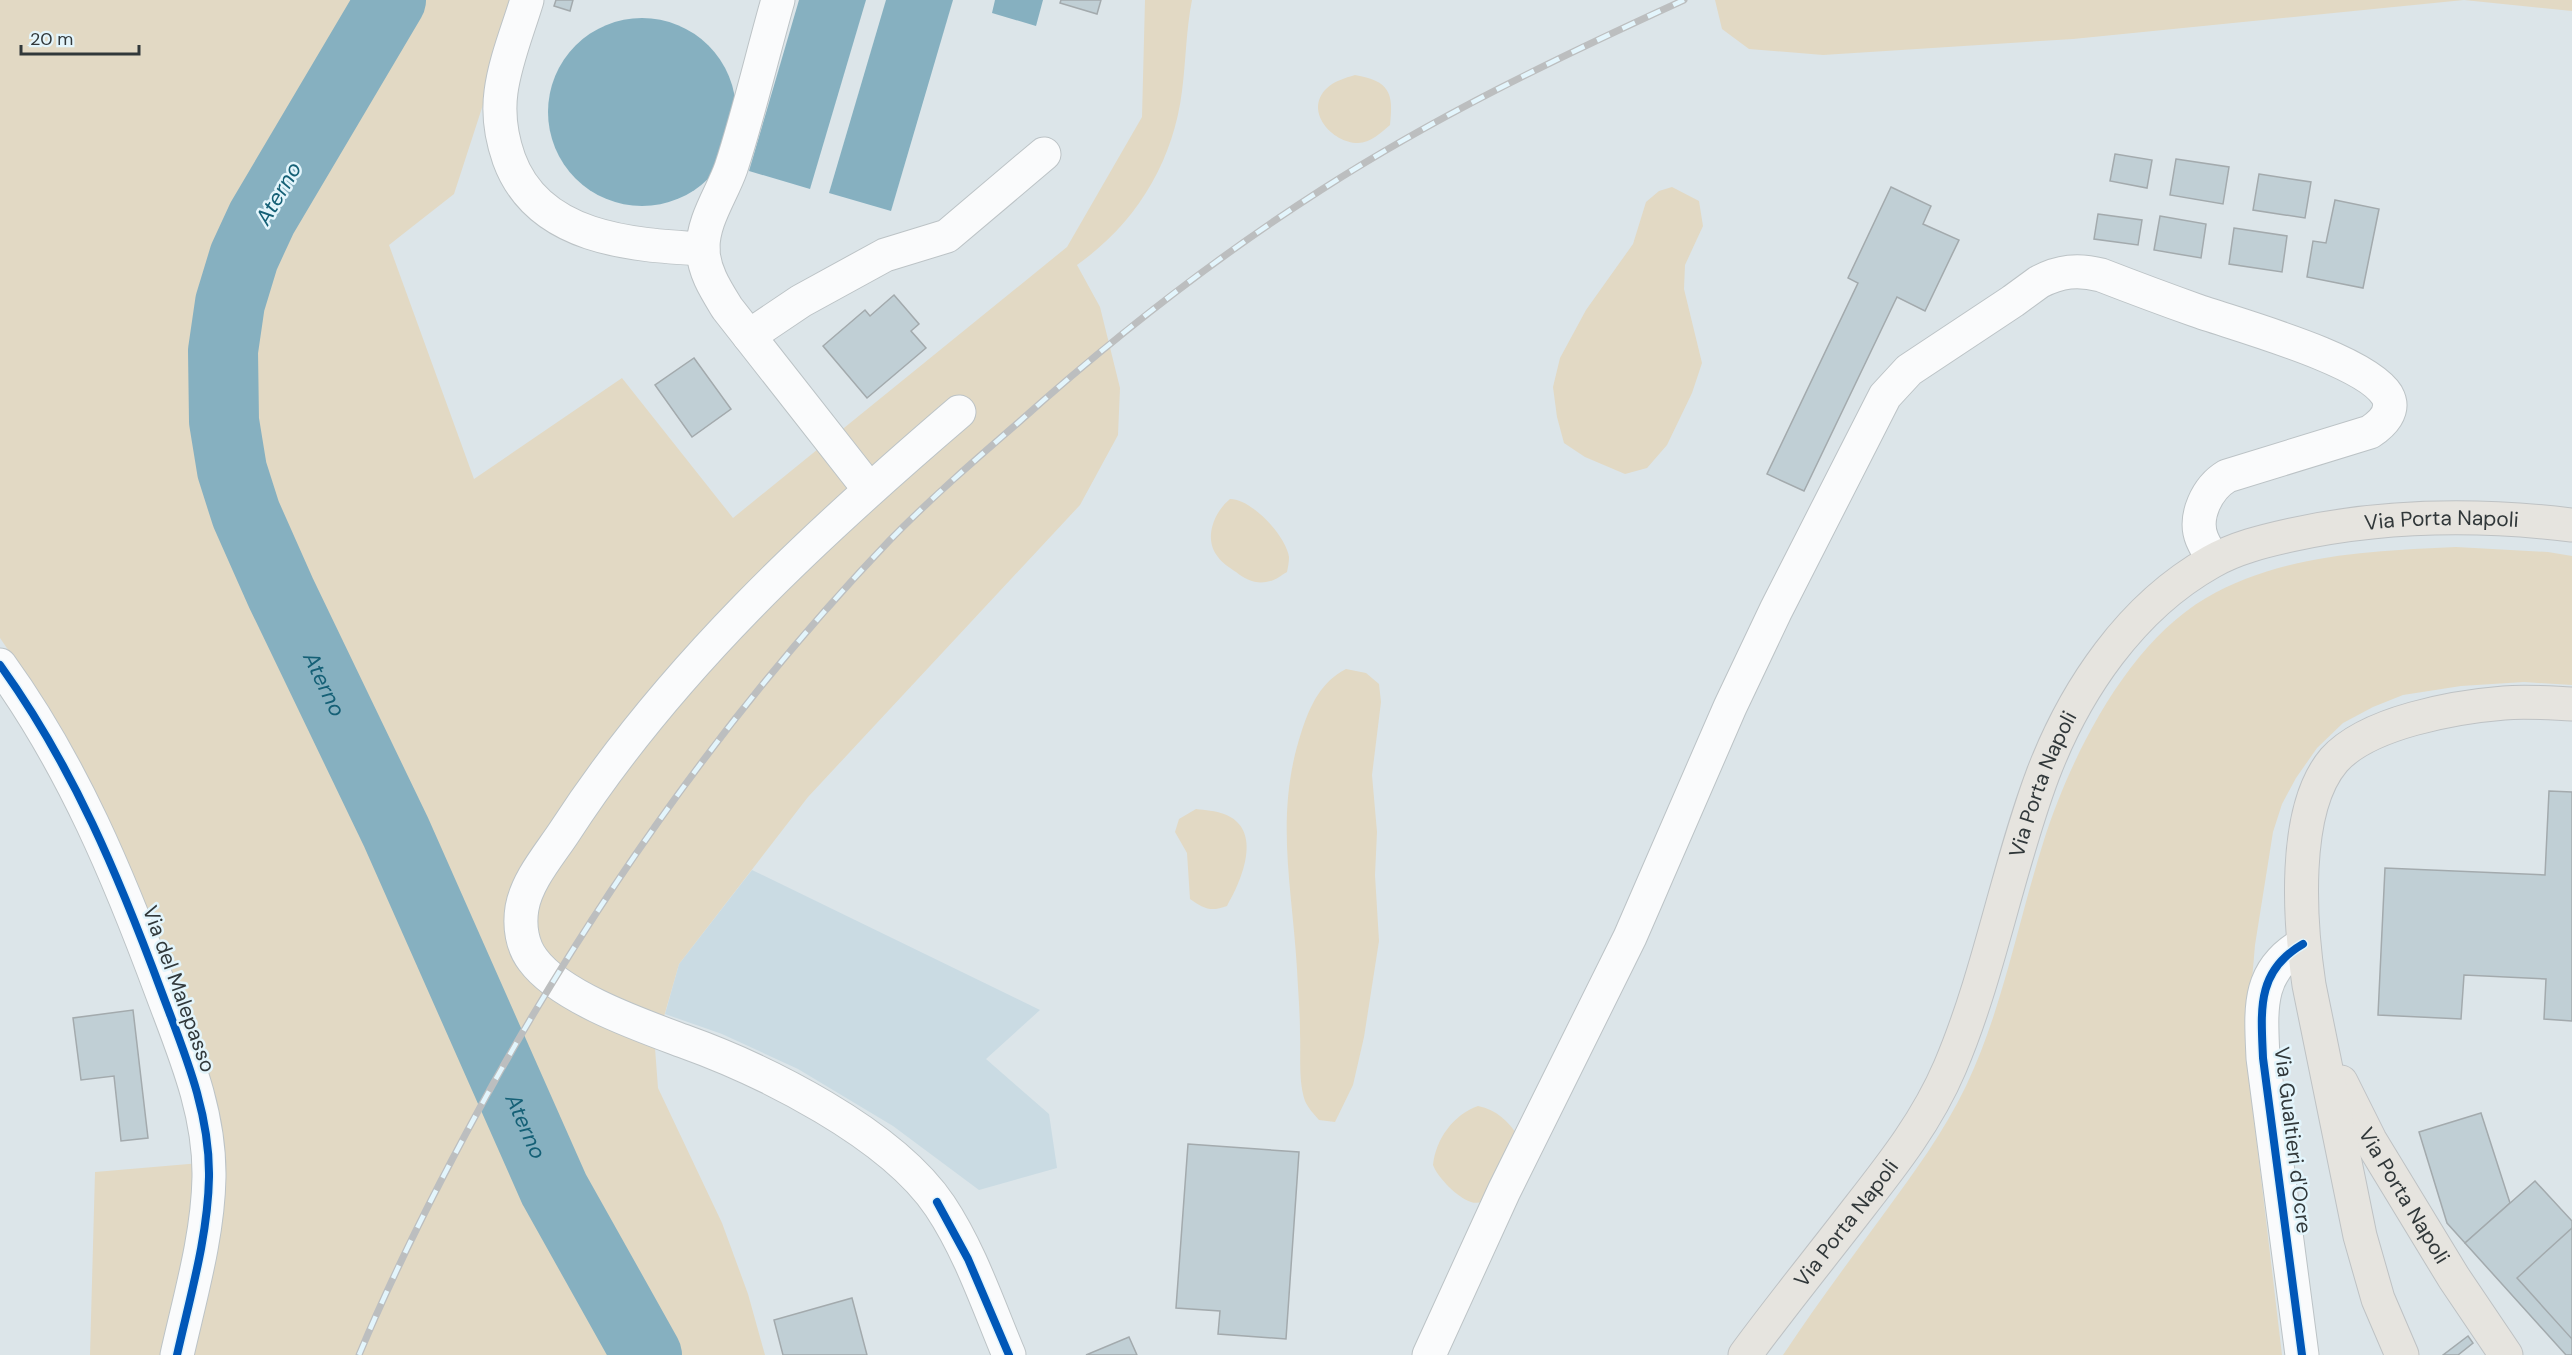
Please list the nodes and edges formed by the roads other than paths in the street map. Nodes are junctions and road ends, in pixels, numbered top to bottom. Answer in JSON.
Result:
{"nodes":[{"id":1,"x":527,"y":0,"type":"edge"},
{"id":2,"x":778,"y":0,"type":"edge"},
{"id":3,"x":1044,"y":154,"type":"dead end"},
{"id":4,"x":703,"y":249,"type":"junction"},
{"id":5,"x":749,"y":336,"type":"junction"},
{"id":6,"x":959,"y":411,"type":"dead end"},
{"id":7,"x":869,"y":489,"type":"junction"},
{"id":8,"x":2572,"y":525,"type":"edge"},
{"id":9,"x":2213,"y":560,"type":"junction"},
{"id":10,"x":0,"y":665,"type":"edge"},
{"id":11,"x":2572,"y":704,"type":"edge"},
{"id":12,"x":2303,"y":944,"type":"junction"},
{"id":13,"x":2319,"y":1027,"type":"junction"},
{"id":14,"x":177,"y":1355,"type":"edge"},
{"id":15,"x":1009,"y":1355,"type":"edge"},
{"id":16,"x":1429,"y":1355,"type":"edge"},
{"id":17,"x":1745,"y":1355,"type":"edge"},
{"id":18,"x":2302,"y":1355,"type":"edge"},
{"id":19,"x":2402,"y":1355,"type":"edge"},
{"id":20,"x":2506,"y":1355,"type":"edge"}],
"edges":[{"from":1,"to":4,"type":"street"},
{"from":2,"to":4,"type":"street"},
{"from":3,"to":5,"type":"street"},
{"from":4,"to":5,"type":"street"},
{"from":5,"to":7,"type":"street"},
{"from":6,"to":7,"type":"street"},
{"from":7,"to":15,"type":"street"},
{"from":8,"to":9,"type":"main road","name":"Via Porta Napoli"},
{"from":9,"to":16,"type":"street"},
{"from":9,"to":17,"type":"main road","name":"Via Porta Napoli"},
{"from":10,"to":14,"type":"street","name":"Via del Malepasso"},
{"from":11,"to":12,"type":"main road","name":"Via Porta Napoli"},
{"from":12,"to":13,"type":"main road","name":"Via Porta Napoli"},
{"from":12,"to":18,"type":"street","name":"Via Gualtieri d'Ocre"},
{"from":13,"to":19,"type":"main road","name":"Via Porta Napoli"},
{"from":13,"to":20,"type":"main road","name":"Via Porta Napoli"}]}
